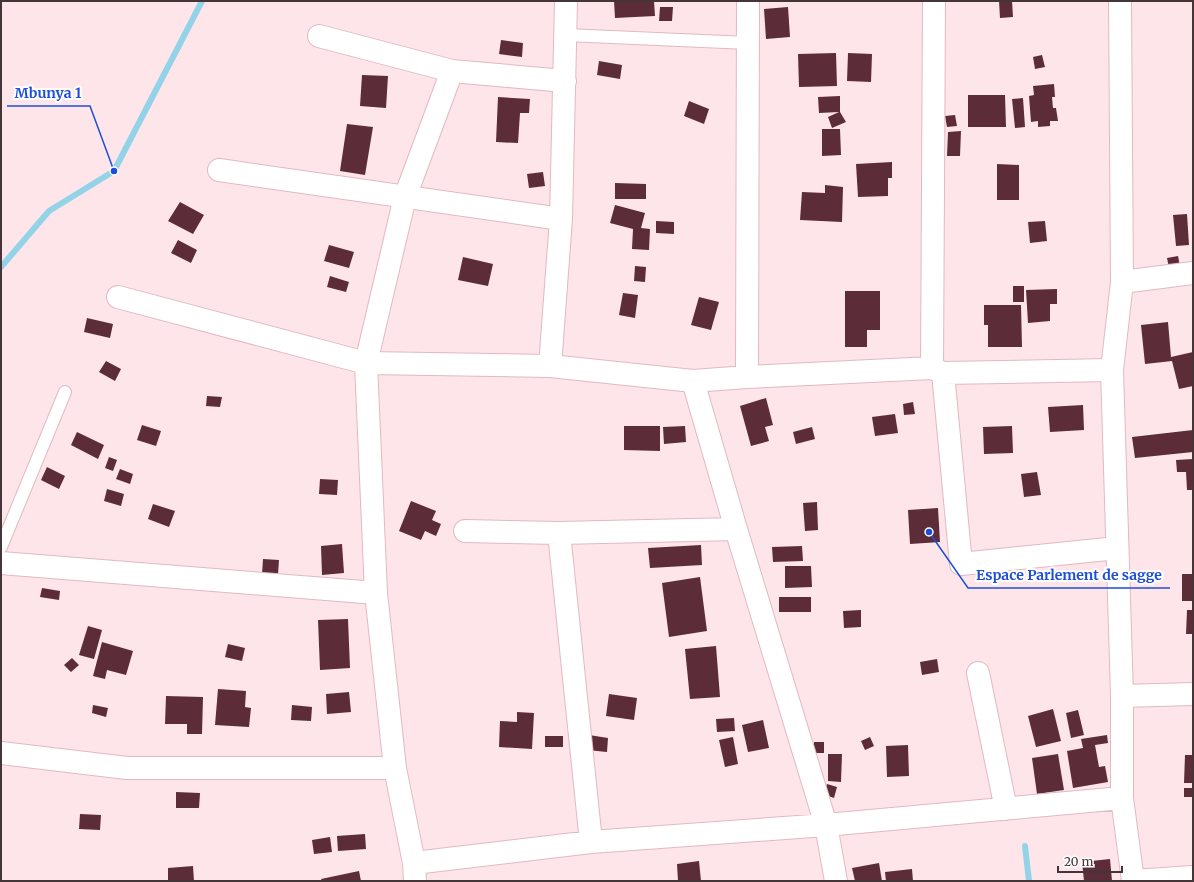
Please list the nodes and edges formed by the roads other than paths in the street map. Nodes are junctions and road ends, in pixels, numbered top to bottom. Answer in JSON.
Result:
{"nodes":[{"id":1,"x":566,"y":1,"type":"edge"},
{"id":2,"x":748,"y":1,"type":"edge"},
{"id":3,"x":934,"y":1,"type":"edge"},
{"id":4,"x":1120,"y":1,"type":"edge"},
{"id":5,"x":566,"y":35,"type":"junction"},
{"id":6,"x":319,"y":36,"type":"dead end"},
{"id":7,"x":748,"y":43,"type":"junction"},
{"id":8,"x":452,"y":72,"type":"junction"},
{"id":9,"x":565,"y":81,"type":"junction"},
{"id":10,"x":219,"y":170,"type":"dead end"},
{"id":11,"x":406,"y":197,"type":"junction"},
{"id":12,"x":561,"y":219,"type":"junction"},
{"id":13,"x":1193,"y":273,"type":"edge"},
{"id":14,"x":1122,"y":282,"type":"junction"},
{"id":15,"x":118,"y":297,"type":"dead end"},
{"id":16,"x":366,"y":363,"type":"junction"},
{"id":17,"x":550,"y":366,"type":"junction"},
{"id":18,"x":1112,"y":370,"type":"junction"},
{"id":19,"x":938,"y":371,"type":"junction"},
{"id":20,"x":747,"y":377,"type":"junction"},
{"id":21,"x":693,"y":381,"type":"junction"},
{"id":22,"x":65,"y":392,"type":"dead end"},
{"id":23,"x":736,"y":529,"type":"junction"},
{"id":24,"x":465,"y":531,"type":"dead end"},
{"id":25,"x":559,"y":533,"type":"junction"},
{"id":26,"x":1,"y":547,"type":"edge"},
{"id":27,"x":1117,"y":548,"type":"junction"},
{"id":28,"x":1,"y":563,"type":"edge"},
{"id":29,"x":376,"y":593,"type":"junction"},
{"id":30,"x":978,"y":673,"type":"dead end"},
{"id":31,"x":1193,"y":694,"type":"edge"},
{"id":32,"x":1122,"y":696,"type":"junction"},
{"id":33,"x":1,"y":753,"type":"edge"},
{"id":34,"x":395,"y":768,"type":"junction"},
{"id":35,"x":1122,"y":798,"type":"junction"},
{"id":36,"x":1006,"y":809,"type":"junction"},
{"id":37,"x":826,"y":825,"type":"junction"},
{"id":38,"x":591,"y":842,"type":"junction"},
{"id":39,"x":414,"y":872,"type":"edge"},
{"id":40,"x":1193,"y":877,"type":"edge"},
{"id":41,"x":836,"y":881,"type":"edge"}],
"edges":[{"from":1,"to":5,"type":"street"},
{"from":2,"to":7,"type":"street"},
{"from":3,"to":19,"type":"street"},
{"from":4,"to":14,"type":"street"},
{"from":5,"to":7,"type":"lane"},
{"from":5,"to":9,"type":"street"},
{"from":6,"to":8,"type":"street"},
{"from":7,"to":20,"type":"street"},
{"from":8,"to":9,"type":"street"},
{"from":8,"to":11,"type":"street"},
{"from":9,"to":12,"type":"street"},
{"from":10,"to":11,"type":"street"},
{"from":11,"to":12,"type":"street"},
{"from":11,"to":16,"type":"street"},
{"from":12,"to":17,"type":"street"},
{"from":13,"to":14,"type":"street"},
{"from":14,"to":18,"type":"street"},
{"from":15,"to":16,"type":"street"},
{"from":16,"to":17,"type":"street"},
{"from":16,"to":29,"type":"street"},
{"from":17,"to":21,"type":"street"},
{"from":18,"to":19,"type":"street"},
{"from":18,"to":27,"type":"street"},
{"from":19,"to":20,"type":"street"},
{"from":19,"to":27,"type":"street"},
{"from":20,"to":21,"type":"street"},
{"from":21,"to":23,"type":"street"},
{"from":22,"to":26,"type":"lane"},
{"from":23,"to":25,"type":"street"},
{"from":23,"to":37,"type":"street"},
{"from":24,"to":25,"type":"street"},
{"from":25,"to":38,"type":"street"},
{"from":27,"to":32,"type":"street"},
{"from":28,"to":29,"type":"street"},
{"from":29,"to":34,"type":"street"},
{"from":30,"to":36,"type":"street"},
{"from":31,"to":32,"type":"street"},
{"from":32,"to":35,"type":"street"},
{"from":33,"to":34,"type":"street"},
{"from":34,"to":39,"type":"street"},
{"from":35,"to":36,"type":"street"},
{"from":35,"to":40,"type":"street"},
{"from":36,"to":37,"type":"street"},
{"from":37,"to":38,"type":"street"},
{"from":37,"to":41,"type":"street"},
{"from":38,"to":39,"type":"street"}]}
